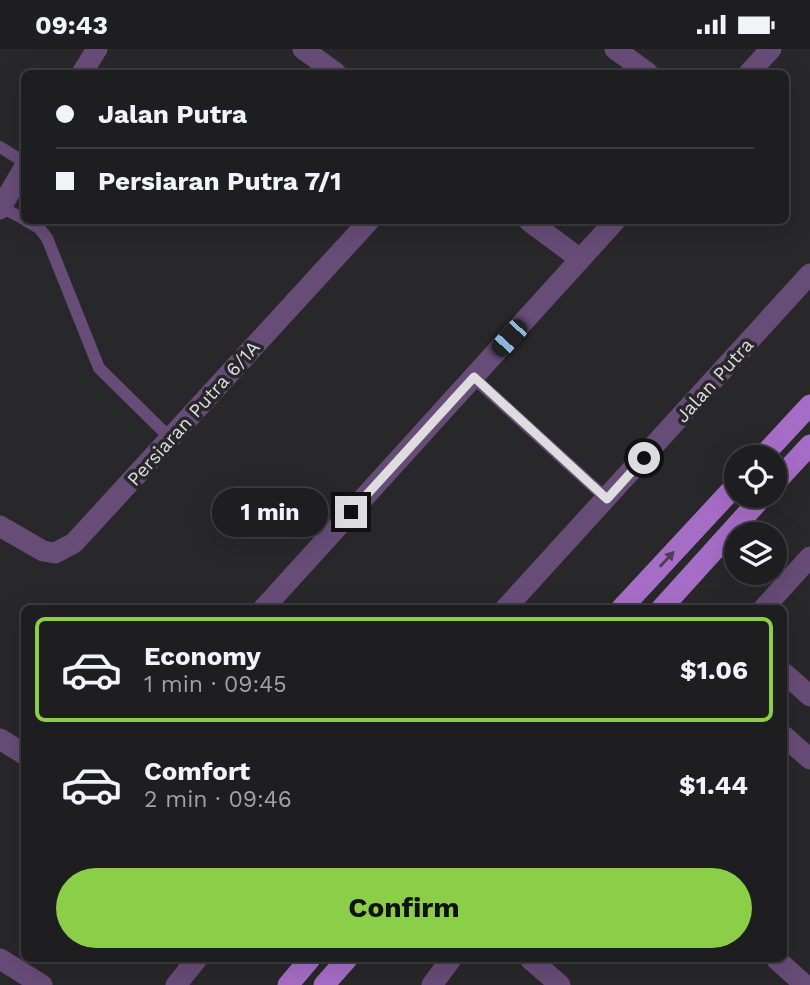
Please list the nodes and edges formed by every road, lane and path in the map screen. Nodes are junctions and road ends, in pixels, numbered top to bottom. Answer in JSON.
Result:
{"nodes":[{"id":1,"x":97,"y":49,"type":"edge"},
{"id":2,"x":303,"y":49,"type":"edge"},
{"id":3,"x":615,"y":49,"type":"edge"},
{"id":4,"x":771,"y":49,"type":"edge"},
{"id":5,"x":84,"y":70,"type":"edge"},
{"id":6,"x":331,"y":70,"type":"edge"},
{"id":7,"x":644,"y":70,"type":"edge"},
{"id":8,"x":752,"y":70,"type":"edge"},
{"id":9,"x":0,"y":147,"type":"edge"},
{"id":10,"x":21,"y":160,"type":"edge"},
{"id":11,"x":21,"y":173,"type":"edge"},
{"id":12,"x":1,"y":208,"type":"edge"},
{"id":13,"x":21,"y":218,"type":"edge"},
{"id":14,"x":32,"y":224,"type":"edge"},
{"id":15,"x":366,"y":224,"type":"edge"},
{"id":16,"x":533,"y":224,"type":"edge"},
{"id":17,"x":612,"y":224,"type":"edge"},
{"id":18,"x":580,"y":260,"type":"junction"},
{"id":19,"x":810,"y":274,"type":"edge"},
{"id":20,"x":474,"y":377,"type":"junction"},
{"id":21,"x":810,"y":405,"type":"edge"},
{"id":22,"x":170,"y":438,"type":"junction"},
{"id":23,"x":773,"y":445,"type":"edge"},
{"id":24,"x":810,"y":445,"type":"edge"},
{"id":25,"x":787,"y":470,"type":"edge"},
{"id":26,"x":607,"y":499,"type":"junction"},
{"id":27,"x":724,"y":499,"type":"edge"},
{"id":28,"x":752,"y":508,"type":"edge"},
{"id":29,"x":0,"y":526,"type":"edge"},
{"id":30,"x":810,"y":557,"type":"edge"},
{"id":31,"x":267,"y":605,"type":"edge"},
{"id":32,"x":509,"y":605,"type":"edge"},
{"id":33,"x":632,"y":605,"type":"edge"},
{"id":34,"x":665,"y":605,"type":"edge"},
{"id":35,"x":767,"y":605,"type":"edge"},
{"id":36,"x":787,"y":676,"type":"edge"},
{"id":37,"x":810,"y":696,"type":"edge"},
{"id":38,"x":0,"y":739,"type":"edge"},
{"id":39,"x":787,"y":739,"type":"edge"},
{"id":40,"x":21,"y":752,"type":"edge"},
{"id":41,"x":810,"y":759,"type":"edge"},
{"id":42,"x":0,"y":959,"type":"edge"},
{"id":43,"x":195,"y":962,"type":"edge"},
{"id":44,"x":307,"y":962,"type":"edge"},
{"id":45,"x":344,"y":962,"type":"edge"},
{"id":46,"x":449,"y":962,"type":"edge"},
{"id":47,"x":533,"y":962,"type":"edge"},
{"id":48,"x":779,"y":962,"type":"edge"},
{"id":49,"x":42,"y":985,"type":"edge"},
{"id":50,"x":176,"y":985,"type":"edge"},
{"id":51,"x":288,"y":985,"type":"edge"},
{"id":52,"x":324,"y":985,"type":"edge"},
{"id":53,"x":432,"y":985,"type":"edge"},
{"id":54,"x":560,"y":985,"type":"edge"},
{"id":55,"x":805,"y":985,"type":"edge"}],
"edges":[{"from":1,"to":5,"type":"street"},
{"from":2,"to":6,"type":"street"},
{"from":3,"to":7,"type":"street"},
{"from":4,"to":8,"type":"street"},
{"from":9,"to":10,"type":"lane"},
{"from":11,"to":12,"type":"street"},
{"from":12,"to":13,"type":"lane"},
{"from":14,"to":22,"type":"lane"},
{"from":15,"to":22,"type":"street","name":"Persiaran Putra 6/1A"},
{"from":16,"to":18,"type":"street"},
{"from":17,"to":18,"type":"street"},
{"from":18,"to":20,"type":"street"},
{"from":19,"to":26,"type":"street","name":"Jalan Putra"},
{"from":20,"to":26,"type":"lane"},
{"from":20,"to":31,"type":"street"},
{"from":21,"to":23,"type":"main road"},
{"from":22,"to":29,"type":"street","name":"Persiaran Putra 6/1A"},
{"from":24,"to":25,"type":"main road"},
{"from":26,"to":32,"type":"street","name":"Jalan Putra"},
{"from":33,"to":27,"type":"main road","one_way":true},
{"from":28,"to":34,"type":"main road"},
{"from":30,"to":35,"type":"street"},
{"from":36,"to":37,"type":"street"},
{"from":38,"to":40,"type":"street"},
{"from":39,"to":41,"type":"street"},
{"from":42,"to":49,"type":"street"},
{"from":43,"to":50,"type":"street"},
{"from":44,"to":51,"type":"main road"},
{"from":45,"to":52,"type":"main road"},
{"from":46,"to":53,"type":"street"},
{"from":47,"to":54,"type":"street"},
{"from":48,"to":55,"type":"street"}]}
